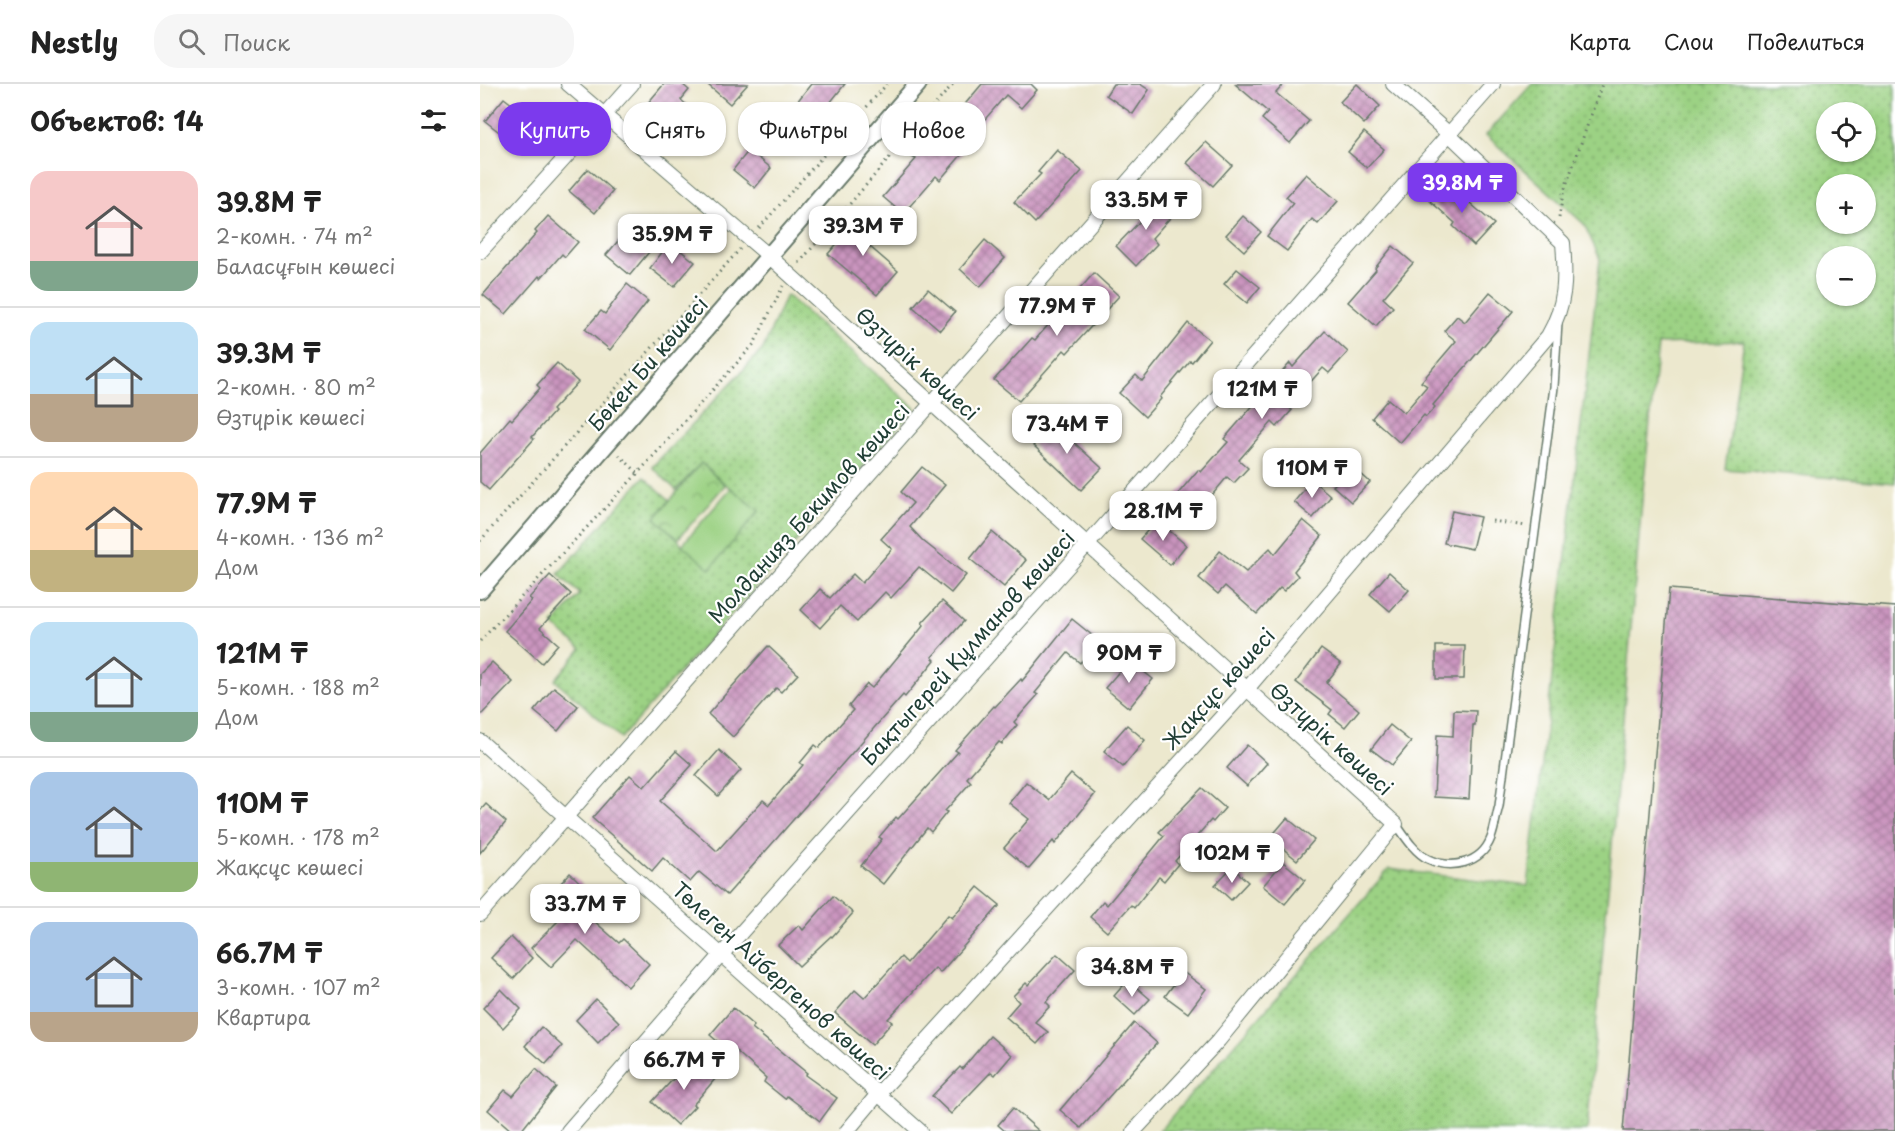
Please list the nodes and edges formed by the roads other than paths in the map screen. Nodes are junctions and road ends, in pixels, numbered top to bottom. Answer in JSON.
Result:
{"nodes":[{"id":1,"x":568,"y":84,"type":"edge"},
{"id":2,"x":632,"y":84,"type":"edge"},
{"id":3,"x":918,"y":84,"type":"edge"},
{"id":4,"x":1214,"y":84,"type":"edge"},
{"id":5,"x":1393,"y":84,"type":"edge"},
{"id":6,"x":1493,"y":84,"type":"edge"},
{"id":7,"x":589,"y":102,"type":"edge"},
{"id":8,"x":611,"y":109,"type":"edge"},
{"id":9,"x":611,"y":121,"type":"edge"},
{"id":10,"x":1449,"y":134,"type":"junction"},
{"id":11,"x":568,"y":156,"type":"edge"},
{"id":12,"x":480,"y":252,"type":"edge"},
{"id":13,"x":769,"y":256,"type":"junction"},
{"id":14,"x":1558,"y":318,"type":"junction"},
{"id":15,"x":932,"y":404,"type":"junction"},
{"id":16,"x":1087,"y":545,"type":"junction"},
{"id":17,"x":480,"y":590,"type":"edge"},
{"id":18,"x":1247,"y":689,"type":"junction"},
{"id":19,"x":480,"y":741,"type":"edge"},
{"id":20,"x":565,"y":816,"type":"junction"},
{"id":21,"x":1396,"y":824,"type":"junction"},
{"id":22,"x":480,"y":914,"type":"edge"},
{"id":23,"x":722,"y":954,"type":"junction"},
{"id":24,"x":878,"y":1094,"type":"junction"},
{"id":25,"x":568,"y":1131,"type":"edge"},
{"id":26,"x":847,"y":1131,"type":"edge"},
{"id":27,"x":920,"y":1131,"type":"edge"},
{"id":28,"x":1134,"y":1131,"type":"edge"}],
"edges":[{"from":1,"to":7,"type":"street","name":"Өзтүрік көшесі"},
{"from":2,"to":8,"type":"street"},
{"from":3,"to":13,"type":"street","name":"Бөкен Би көшесі"},
{"from":4,"to":15,"type":"street","name":"Молданияз Бекимов көшесі"},
{"from":5,"to":10,"type":"street"},
{"from":6,"to":10,"type":"street","name":"Бақтыгерей Құлманов көшесі"},
{"from":9,"to":13,"type":"street","name":"Өзтүрік көшесі"},
{"from":10,"to":14,"type":"street","name":"Жақсұс көшесі"},
{"from":10,"to":16,"type":"street","name":"Бақтыгерей Құлманов көшесі"},
{"from":11,"to":12,"type":"street"},
{"from":13,"to":15,"type":"street","name":"Өзтүрік көшесі"},
{"from":13,"to":17,"type":"street","name":"Бөкен Би көшесі"},
{"from":14,"to":18,"type":"street","name":"Жақсұс көшесі"},
{"from":14,"to":21,"type":"lane"},
{"from":15,"to":16,"type":"street","name":"Өзтүрік көшесі"},
{"from":15,"to":20,"type":"street","name":"Молданияз Бекимов көшесі"},
{"from":16,"to":18,"type":"street","name":"Өзтүрік көшесі"},
{"from":16,"to":23,"type":"street","name":"Бақтыгерей Құлманов көшесі"},
{"from":18,"to":21,"type":"street","name":"Өзтүрік көшесі"},
{"from":18,"to":24,"type":"street","name":"Жақсұс көшесі"},
{"from":19,"to":20,"type":"street","name":"Төлеген Айбергенов көшесі"},
{"from":20,"to":22,"type":"street","name":"Молданияз Бекимов көшесі"},
{"from":20,"to":23,"type":"street","name":"Төлеген Айбергенов көшесі"},
{"from":21,"to":28,"type":"street"},
{"from":23,"to":24,"type":"street","name":"Төлеген Айбергенов көшесі"},
{"from":23,"to":25,"type":"street","name":"Бақтыгерей Құлманов көшесі"},
{"from":24,"to":26,"type":"street","name":"Жақсұс көшесі"},
{"from":24,"to":27,"type":"street","name":"Төлеген Айбергенов көшесі"}]}
